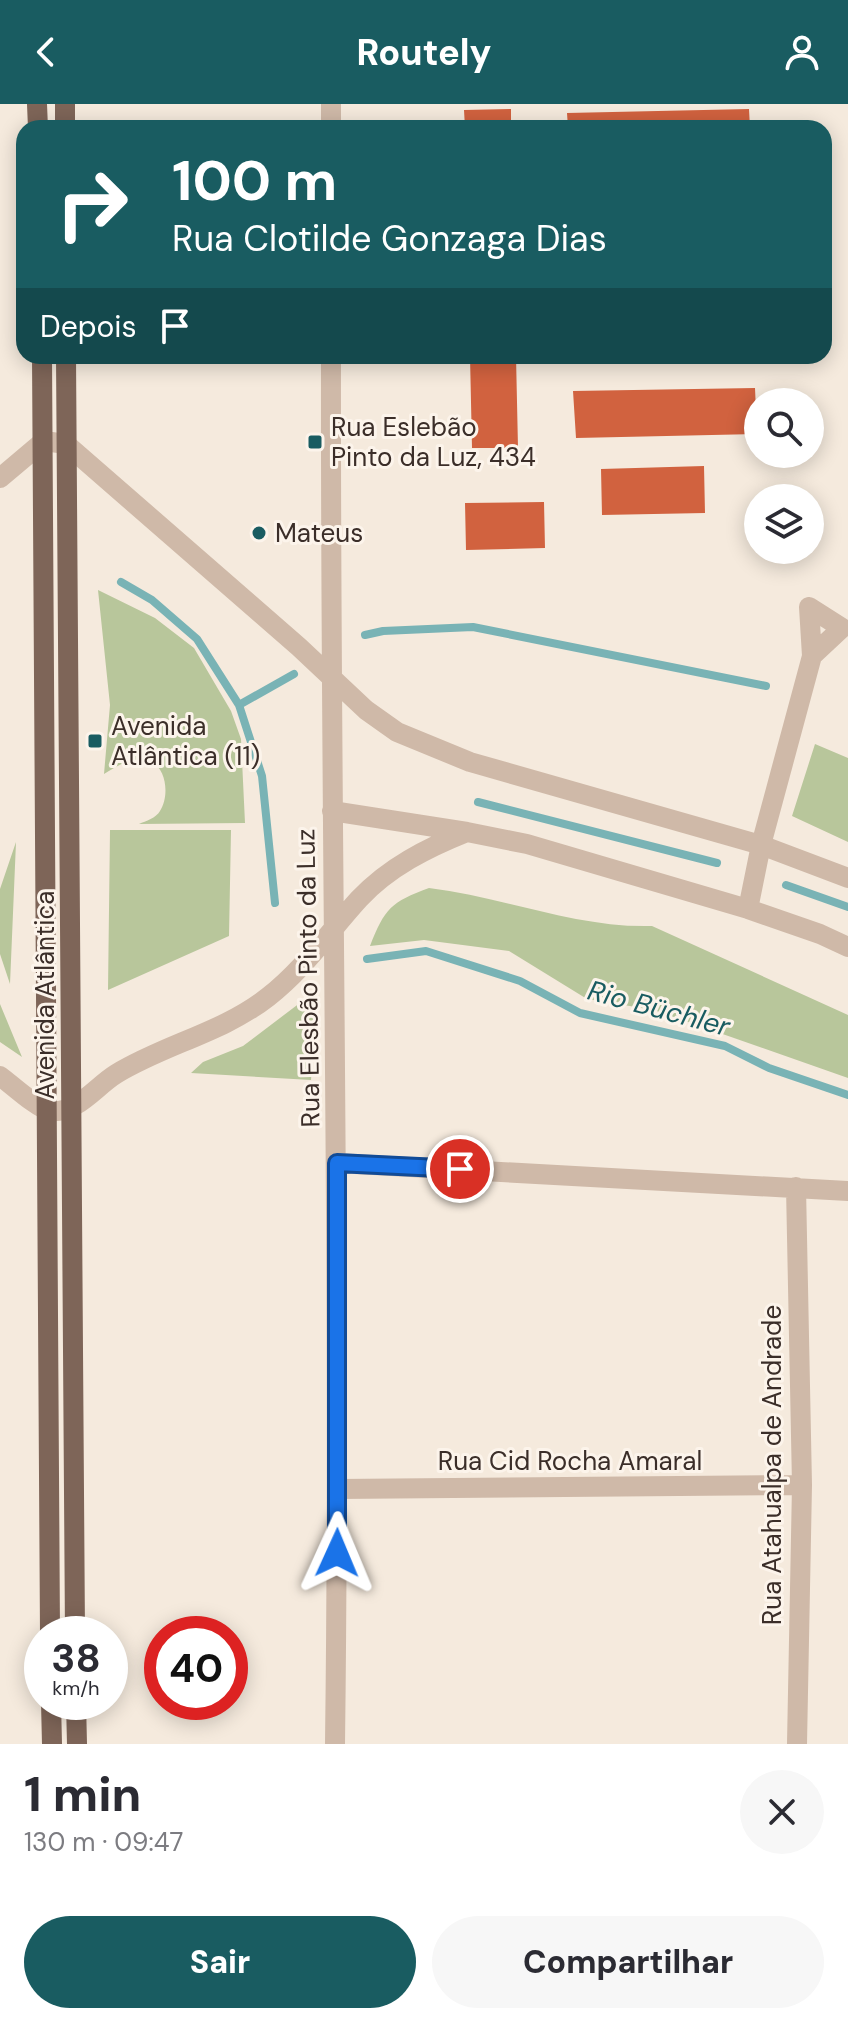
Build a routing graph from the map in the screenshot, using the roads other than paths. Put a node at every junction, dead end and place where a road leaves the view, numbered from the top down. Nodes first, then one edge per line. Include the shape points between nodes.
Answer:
1 (42, 364) edge
2 (66, 364) edge
3 (331, 364) edge
4 (44, 441) junction
5 (66, 444) junction
6 (0, 478) edge
7 (812, 656) junction
8 (332, 677) junction
9 (332, 811) junction
10 (467, 832) junction
11 (761, 845) junction
12 (848, 878) edge
13 (748, 909) junction
14 (334, 931) junction
15 (848, 947) edge
16 (0, 1076) edge
17 (71, 1109) junction
18 (47, 1111) junction
19 (337, 1163) junction
20 (796, 1187) junction
21 (848, 1191) edge
22 (47, 1452) junction
23 (73, 1452) junction
24 (802, 1485) junction
25 (338, 1489) junction
26 (50, 1616) edge
27 (75, 1616) edge
28 (51, 1720) edge
29 (76, 1720) edge
30 (52, 1744) edge
31 (77, 1744) edge
32 (335, 1744) edge
33 (797, 1744) edge

1 - 4 main road, Avenida Atlântica
2 - 5 main road, Avenida Atlântica
3 - 8 street, Rua Elesbão Pinto da Luz
4 - 5 street
4 - 6 street
4 - 18 main road, Avenida Atlântica
5 - 8 street
5 - 17 main road, Avenida Atlântica
7 - 7 street via 842,628 809,607
7 - 11 street
8 - 9 street, Rua Elesbão Pinto da Luz
8 - 11 street via 397,732 470,762
9 - 10 street
9 - 14 street, Rua Elesbão Pinto da Luz
10 - 13 street via 569,855
10 - 14 street via 392,870
11 - 12 street
11 - 13 street
13 - 15 street
14 - 17 street via 299,970 241,1016 116,1074
14 - 19 street, Rua Elesbão Pinto da Luz
16 - 18 street
17 - 18 street
17 - 23 main road, Avenida Atlântica
18 - 22 main road, Avenida Atlântica
19 - 20 street
19 - 25 street, Rua Elesbão Pinto da Luz
20 - 21 street
20 - 24 street, Rua Atahualpa de Andrade
22 - 23 main road
22 - 26 main road, Avenida Atlântica
23 - 27 main road, Avenida Atlântica
24 - 25 street, Rua Cid Rocha Amaral
24 - 33 street, Rua Atahualpa de Andrade
25 - 32 street, Rua Elesbão Pinto da Luz
28 - 30 main road
29 - 31 main road

